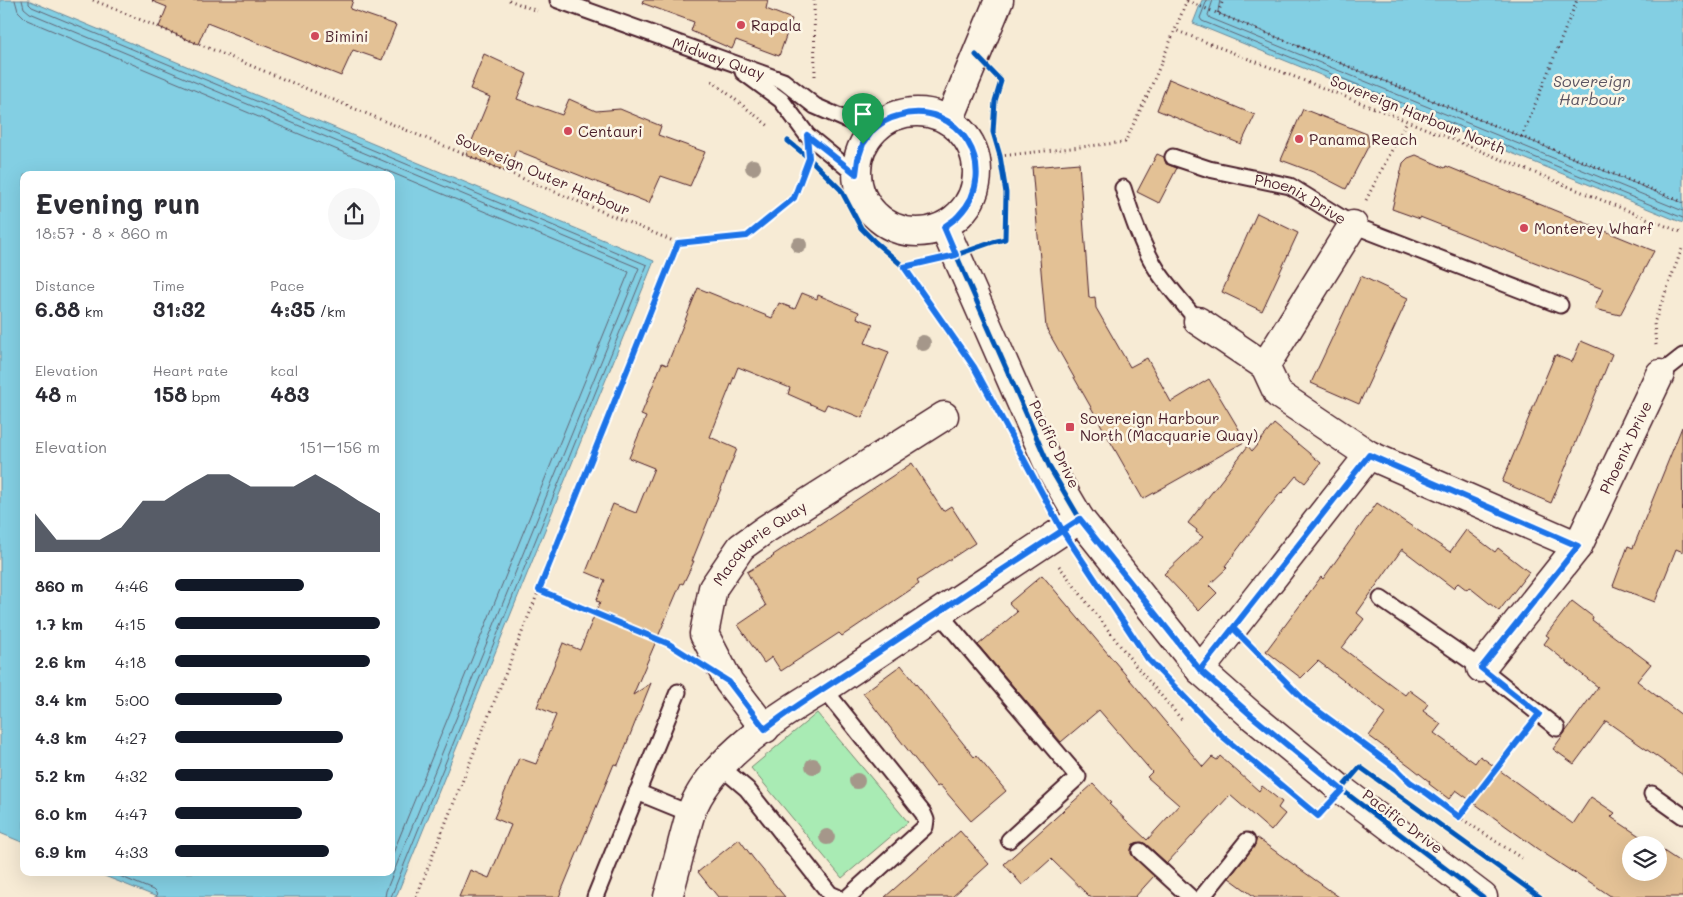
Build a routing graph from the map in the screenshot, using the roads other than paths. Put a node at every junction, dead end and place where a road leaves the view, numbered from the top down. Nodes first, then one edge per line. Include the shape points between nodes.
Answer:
1 (558, 0) edge
2 (999, 0) edge
3 (731, 62) junction
4 (949, 121) junction
5 (872, 131) junction
6 (1172, 156) dead end
7 (856, 174) junction
8 (1123, 188) dead end
9 (1353, 225) junction
10 (944, 227) junction
11 (1560, 305) dead end
12 (1198, 321) joint
13 (1683, 356) edge
14 (1265, 366) junction
15 (1660, 374) joint
16 (944, 416) dead end
17 (1369, 455) junction
18 (1080, 519) junction
19 (1578, 546) junction
20 (1381, 599) dead end
21 (938, 612) junction
22 (1481, 668) junction
23 (1200, 670) junction
24 (824, 689) junction
25 (678, 692) dead end
26 (1557, 728) dead end
27 (765, 729) junction
28 (721, 767) junction
29 (637, 792) junction
30 (1652, 794) dead end
31 (691, 814) junction
32 (1683, 816) edge
33 (1009, 840) dead end
34 (1247, 841) dead end
35 (1140, 851) dead end
36 (594, 897) edge
37 (668, 897) edge
38 (837, 897) edge
39 (848, 897) edge
40 (1190, 897) edge
41 (1202, 897) edge
42 (1483, 897) edge

1 - 3 lane, Midway Quay
2 - 4 street
3 - 5 lane, Midway Quay via 783,81 815,106
3 - 7 lane via 781,100 807,135
4 - 5 street via 930,113 909,112 889,118
4 - 10 street via 963,133 977,166 970,202
5 - 7 street via 860,151
6 - 9 lane, Phoenix Drive via 1209,170 1290,186
7 - 10 street via 860,194 870,212 886,225 904,232 924,233
8 - 12 lane via 1132,218 1159,272
9 - 11 lane
9 - 14 street, Phoenix Drive
10 - 18 street, Pacific Drive via 1050,468
12 - 14 street
13 - 15 lane, Phoenix Drive
14 - 17 street via 1278,394
15 - 19 street, Phoenix Drive
16 - 27 street, Macquarie Quay via 766,529 741,548 713,588 704,634 729,682
17 - 19 street
17 - 23 street
18 - 21 street
18 - 23 street, Pacific Drive
19 - 22 street, Phoenix Drive
20 - 22 lane
21 - 24 street
21 - 33 lane via 1078,777
22 - 26 lane
23 - 42 street, Pacific Drive via 1334,784
24 - 27 street
24 - 39 lane via 924,813 926,820 925,827
25 - 29 lane
27 - 28 street via 733,753
28 - 31 street via 704,786
28 - 38 lane via 747,789 830,894
29 - 31 lane
29 - 36 lane
30 - 32 lane
31 - 37 street
34 - 41 lane
35 - 40 lane

